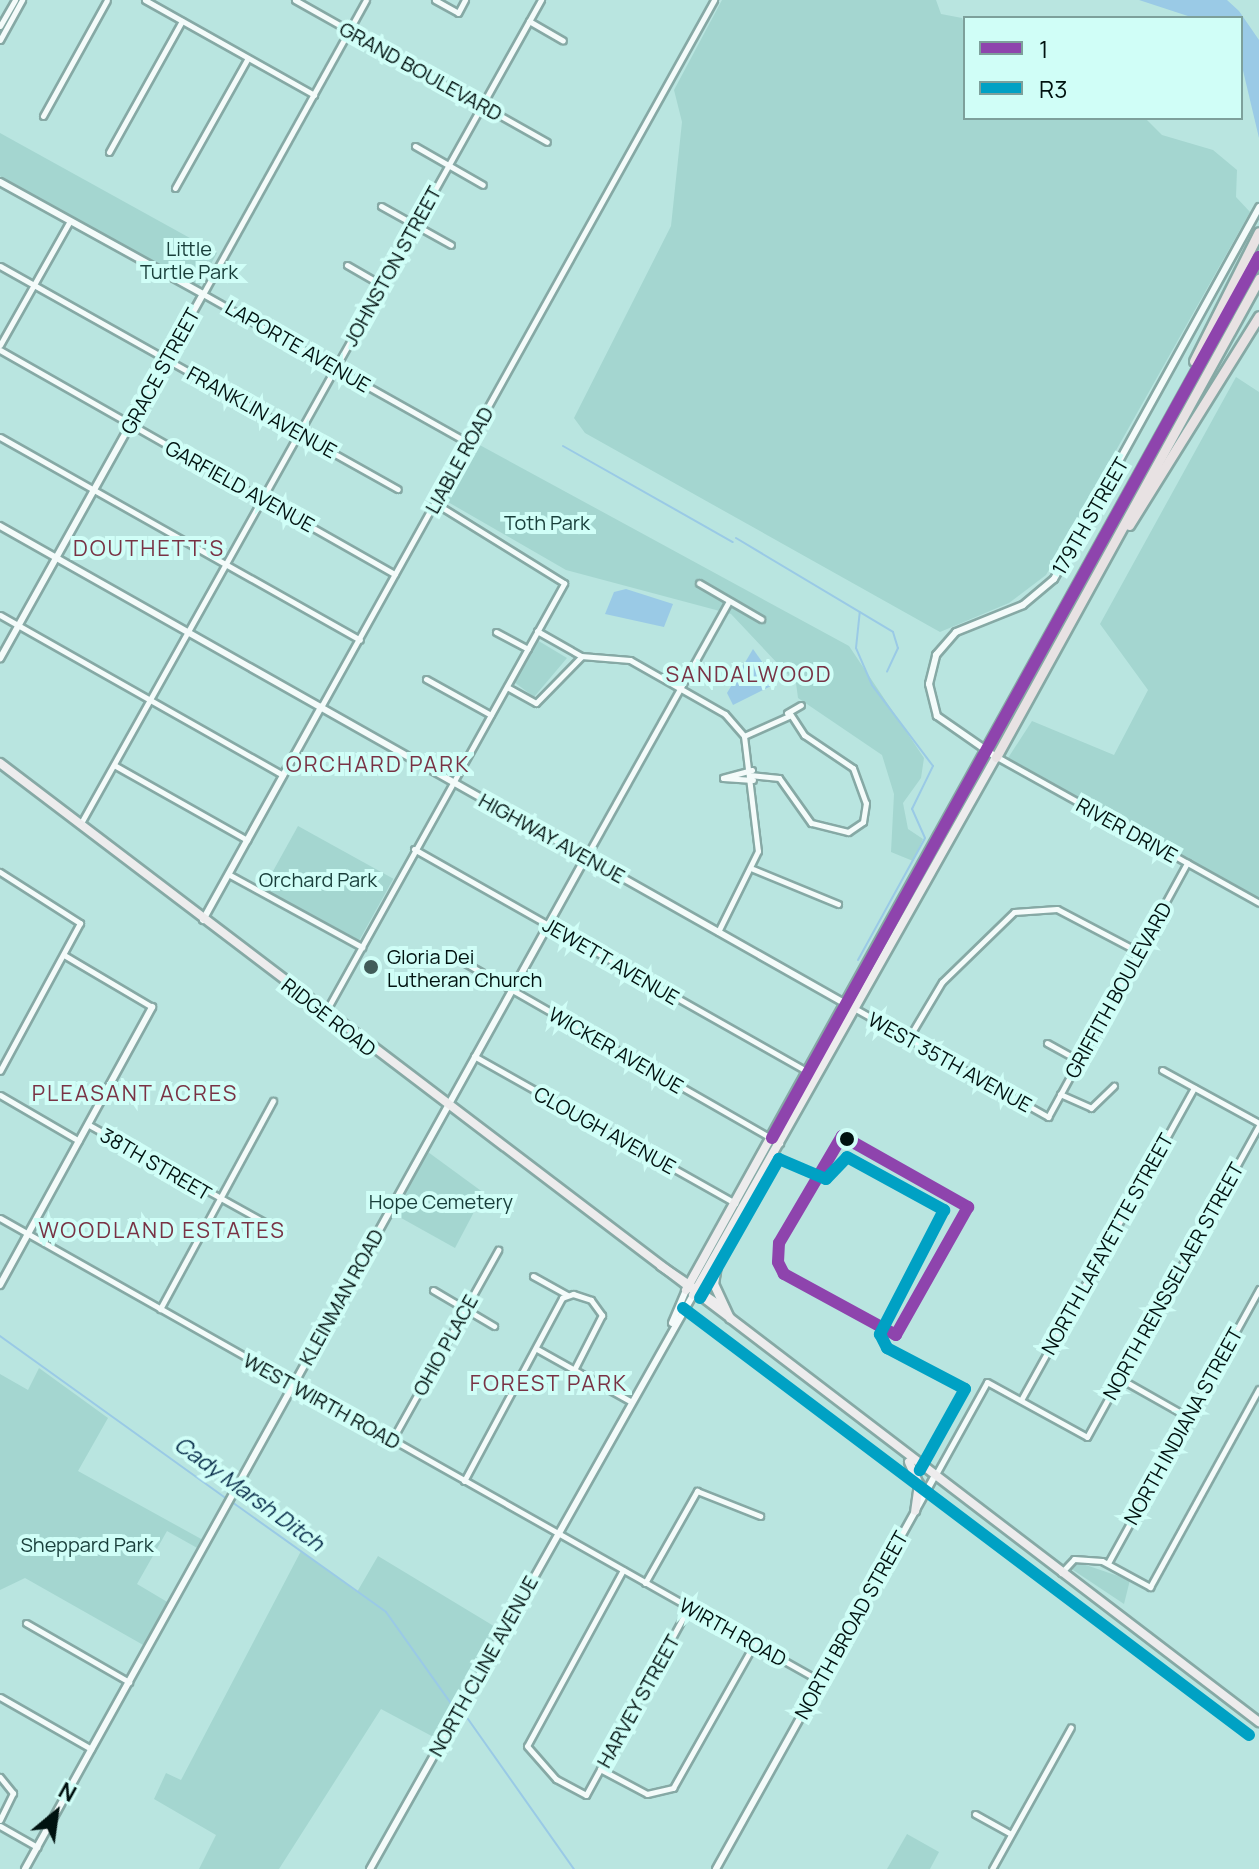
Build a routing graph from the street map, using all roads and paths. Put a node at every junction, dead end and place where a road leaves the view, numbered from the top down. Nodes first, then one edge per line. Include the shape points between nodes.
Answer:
1 (15, 0) edge
2 (22, 0) edge
3 (107, 0) edge
4 (145, 0) edge
5 (295, 0) edge
6 (366, 0) edge
7 (435, 0) edge
8 (465, 0) edge
9 (541, 0) edge
10 (714, 0) edge
11 (182, 21) junction
12 (529, 21) junction
13 (0, 26) edge
14 (349, 30) junction
15 (0, 40) edge
16 (563, 41) dead end
17 (248, 58) junction
18 (314, 95) junction
19 (482, 105) junction
20 (43, 116) dead end
21 (547, 142) dead end
22 (415, 146) dead end
23 (109, 152) dead end
24 (449, 166) junction
25 (0, 182) edge
26 (483, 185) dead end
27 (175, 188) dead end
28 (381, 206) dead end
29 (1259, 207) edge
30 (70, 221) junction
31 (415, 225) junction
32 (1259, 232) edge
33 (451, 245) dead end
34 (1259, 257) edge
35 (347, 265) dead end
36 (0, 266) edge
37 (1259, 279) edge
38 (34, 285) junction
39 (381, 285) junction
40 (203, 294) junction
41 (1259, 316) edge
42 (0, 348) edge
43 (166, 359) junction
44 (336, 367) junction
45 (1171, 414) junction
46 (130, 424) junction
47 (299, 433) junction
48 (0, 437) edge
49 (468, 443) junction
50 (93, 489) junction
51 (398, 489) dead end
52 (263, 499) junction
53 (435, 503) junction
54 (0, 526) edge
55 (1114, 543) junction
56 (56, 557) junction
57 (226, 565) junction
58 (395, 574) junction
59 (699, 583) dead end
60 (729, 601) junction
61 (0, 615) edge
62 (761, 619) dead end
63 (18, 625) junction
64 (537, 631) junction
65 (496, 632) dead end
66 (189, 633) junction
67 (360, 640) junction
68 (528, 649) junction
69 (581, 656) junction
70 (0, 658) edge
71 (426, 679) dead end
72 (507, 687) junction
73 (679, 688) junction
74 (151, 700) junction
75 (801, 705) dead end
76 (321, 707) junction
77 (786, 713) junction
78 (491, 715) junction
79 (744, 736) junction
80 (985, 751) junction
81 (996, 757) junction
82 (0, 763) edge
83 (114, 765) junction
84 (283, 775) junction
85 (752, 775) junction
86 (451, 781) junction
87 (80, 825) junction
88 (247, 840) junction
89 (414, 849) junction
90 (586, 857) junction
91 (1187, 863) junction
92 (753, 869) junction
93 (0, 872) edge
94 (228, 874) junction
95 (1259, 903) edge
96 (838, 904) dead end
97 (203, 920) junction
98 (548, 924) junction
99 (718, 932) junction
100 (362, 947) junction
101 (1139, 952) junction
102 (64, 955) junction
103 (453, 956) dead end
104 (511, 990) junction
105 (849, 1006) junction
106 (152, 1007) joint
107 (325, 1014) junction
108 (908, 1039) junction
109 (1047, 1043) dead end
110 (474, 1056) junction
111 (1079, 1061) junction
112 (1162, 1070) dead end
113 (0, 1071) edge
114 (808, 1072) junction
115 (1114, 1086) dead end
116 (1194, 1088) junction
117 (1060, 1094) junction
118 (0, 1095) edge
119 (273, 1101) dead end
120 (447, 1108) junction
121 (1048, 1117) joint
122 (1259, 1124) edge
123 (89, 1125) junction
124 (776, 1140) junction
125 (80, 1141) junction
126 (220, 1202) junction
127 (735, 1204) junction
128 (0, 1218) edge
129 (266, 1223) dead end
130 (28, 1234) junction
131 (498, 1250) dead end
132 (719, 1253) junction
133 (533, 1276) dead end
134 (0, 1285) edge
135 (692, 1289) junction
136 (1259, 1289) edge
137 (433, 1290) dead end
138 (567, 1295) junction
139 (160, 1309) junction
140 (465, 1309) junction
141 (728, 1314) junction
142 (494, 1326) dead end
143 (537, 1349) junction
144 (574, 1370) junction
145 (1119, 1378) junction
146 (293, 1384) junction
147 (1259, 1389) edge
148 (1021, 1400) junction
149 (630, 1401) junction
150 (1188, 1417) junction
151 (392, 1440) junction
152 (905, 1455) junction
153 (934, 1478) junction
154 (464, 1481) junction
155 (915, 1511) junction
156 (760, 1516) dead end
157 (557, 1533) junction
158 (1108, 1563) junction
159 (623, 1570) junction
160 (1060, 1575) junction
161 (645, 1583) junction
162 (689, 1607) junction
163 (26, 1623) dead end
164 (754, 1644) junction
165 (820, 1681) junction
166 (129, 1682) junction
167 (0, 1697) edge
168 (1259, 1722) edge
169 (1071, 1727) dead end
170 (91, 1749) junction
171 (600, 1769) junction
172 (0, 1777) edge
173 (975, 1814) dead end
174 (0, 1823) edge
175 (1011, 1834) junction
176 (37, 1847) junction
177 (25, 1869) edge
178 (370, 1869) edge
179 (716, 1869) edge
180 (992, 1869) edge

1 - 13 street
2 - 15 street
3 - 20 street
4 - 11 street
5 - 14 street, GRAND BOULEVARD
6 - 14 street, GRACE STREET
7 - 8 street via 458,13
9 - 12 street, JOHNSTON STREET
10 - 49 street, LIABLE ROAD
11 - 17 street
11 - 23 street
12 - 16 street
12 - 19 street, JOHNSTON STREET
14 - 18 street, GRACE STREET
14 - 19 street, GRAND BOULEVARD
17 - 18 street
17 - 27 street
18 - 40 street, GRACE STREET
19 - 21 street, GRAND BOULEVARD
19 - 24 street, JOHNSTON STREET
22 - 24 street
24 - 26 street
24 - 31 street, JOHNSTON STREET
25 - 30 street, LAPORTE AVENUE
28 - 31 street
29 - 80 street, 179TH STREET via 1057,574 1030,601 956,632 936,655 929,684 934,711 952,732
30 - 38 street
30 - 40 street, LAPORTE AVENUE
31 - 33 street
31 - 39 street, JOHNSTON STREET
32 - 45 highway
34 - 45 highway
35 - 39 street
36 - 38 street, FRANKLIN AVENUE
37 - 55 highway
38 - 42 street
38 - 43 street, FRANKLIN AVENUE
39 - 44 street, JOHNSTON STREET
40 - 43 street, GRACE STREET
40 - 44 street, LAPORTE AVENUE
41 - 55 highway
42 - 46 street, GARFIELD AVENUE
43 - 46 street, GRACE STREET
43 - 47 street, FRANKLIN AVENUE
44 - 47 street, JOHNSTON STREET
44 - 49 street, LAPORTE AVENUE
45 - 80 highway
46 - 50 street, GRACE STREET
46 - 52 street, GARFIELD AVENUE
47 - 51 street, FRANKLIN AVENUE
47 - 52 street, JOHNSTON STREET
48 - 50 street
49 - 53 street, LIABLE ROAD
50 - 56 street, GRACE STREET
50 - 57 street
52 - 57 street, JOHNSTON STREET
52 - 58 street, GARFIELD AVENUE
53 - 58 street, LIABLE ROAD
53 - 64 street via 564,579
54 - 56 street, HIGHWAY AVENUE
55 - 81 highway
56 - 63 street, GRACE STREET
56 - 66 street, HIGHWAY AVENUE
57 - 66 street, JOHNSTON STREET
57 - 67 street
58 - 67 street, LIABLE ROAD
59 - 60 street
60 - 62 street
60 - 73 street, KLEINMAN ROAD
61 - 63 street
63 - 70 street, GRACE STREET
63 - 74 street
64 - 68 street
64 - 69 street
65 - 68 street
66 - 74 street, JOHNSTON STREET
66 - 76 street, HIGHWAY AVENUE
67 - 76 street, LIABLE ROAD
68 - 72 street
69 - 72 street via 536,703
69 - 73 street via 614,654
71 - 78 street
72 - 78 street
73 - 79 street via 725,714
73 - 90 street, KLEINMAN ROAD
74 - 83 street, JOHNSTON STREET
74 - 84 street
75 - 77 street
76 - 84 street, LIABLE ROAD
76 - 86 street, HIGHWAY AVENUE
77 - 79 street
77 - 85 street via 853,768 866,803 863,822 848,832 811,823 779,778
78 - 86 street
79 - 85 street
80 - 81 street, 179TH STREET
80 - 105 main road
81 - 91 street, RIVER DRIVE
81 - 105 main road
82 - 87 main road, RIDGE ROAD
83 - 87 street, JOHNSTON STREET
83 - 88 street
84 - 88 street, LIABLE ROAD
85 - 85 street via 723,778
85 - 92 street via 759,844
86 - 89 street
86 - 90 street, HIGHWAY AVENUE
87 - 97 main road, RIDGE ROAD
88 - 94 street, LIABLE ROAD
89 - 98 street, JEWETT AVENUE
89 - 100 street
90 - 98 street, KLEINMAN ROAD
90 - 99 street, HIGHWAY AVENUE
91 - 95 street, RIVER DRIVE
91 - 101 street, GRIFFITH BOULEVARD
92 - 96 street
92 - 99 street
93 - 102 street via 80,920
94 - 97 street, LIABLE ROAD
94 - 100 street
97 - 107 main road, RIDGE ROAD
98 - 104 street, KLEINMAN ROAD
98 - 114 street, JEWETT AVENUE
99 - 105 street, HIGHWAY AVENUE
100 - 107 street
101 - 108 street via 1057,909 1014,912 938,986
101 - 111 street, GRIFFITH BOULEVARD
102 - 106 street
102 - 113 street
103 - 104 street, WICKER AVENUE
104 - 110 street, KLEINMAN ROAD
104 - 124 street, WICKER AVENUE
105 - 108 street, WEST 35TH AVENUE
105 - 114 main road
105 - 124 main road
106 - 123 street
107 - 120 main road, RIDGE ROAD
108 - 121 street, WEST 35TH AVENUE
109 - 111 street
110 - 120 street, KLEINMAN ROAD
110 - 127 street, CLOUGH AVENUE
111 - 117 street, GRIFFITH BOULEVARD
112 - 116 street
114 - 124 main road
115 - 117 street via 1091,1108
116 - 122 street
116 - 148 street, NORTH LAFAYETTE STREET
117 - 121 street, GRIFFITH BOULEVARD
118 - 125 street
119 - 126 street
120 - 135 main road, RIDGE ROAD
120 - 146 street, KLEINMAN ROAD
122 - 145 street, NORTH RENSSELAER STREET
123 - 125 street
123 - 126 street, 38TH STREET
124 - 127 main road
124 - 132 main road
125 - 130 street
126 - 129 street, 38TH STREET
126 - 139 street
127 - 135 main road
128 - 130 street, WEST WIRTH ROAD
130 - 134 street
130 - 139 street, WEST WIRTH ROAD
131 - 140 street, OHIO PLACE
132 - 135 main road
132 - 141 main road via 714,1284
133 - 138 street
135 - 141 main road, RIDGE ROAD
135 - 149 street, NORTH CLINE AVENUE
136 - 150 street, NORTH INDIANA STREET
137 - 140 street
138 - 143 street
138 - 144 street via 587,1297 602,1315
139 - 146 street, WEST WIRTH ROAD
140 - 142 street
140 - 151 street, OHIO PLACE
141 - 152 main road, RIDGE ROAD
143 - 144 street
143 - 154 street
144 - 149 street
145 - 148 street, NORTH RENSSELAER STREET via 1087,1437
145 - 150 street
146 - 151 street, WEST WIRTH ROAD
146 - 166 street, KLEINMAN ROAD
147 - 158 street via 1150,1587
148 - 153 street, NORTH BROAD STREET via 987,1382
149 - 157 street, NORTH CLINE AVENUE
150 - 158 street, NORTH INDIANA STREET
151 - 154 street, WEST WIRTH ROAD
152 - 153 main road, RIDGE ROAD
152 - 155 main road via 919,1484
153 - 155 street, NORTH BROAD STREET
153 - 160 main road, RIDGE ROAD
154 - 157 street, WEST WIRTH ROAD
155 - 165 street, NORTH BROAD STREET
156 - 161 street via 698,1490
157 - 159 street, WEST WIRTH ROAD
157 - 178 street, NORTH CLINE AVENUE
158 - 160 street via 1078,1558
159 - 161 street, WEST WIRTH ROAD
159 - 171 street, HARVEY STREET via 526,1749 586,1795
160 - 168 main road, RIDGE ROAD
161 - 162 street, WIRTH ROAD
162 - 164 street, WIRTH ROAD
162 - 171 street, HARVEY STREET
163 - 166 street
164 - 165 street, WIRTH ROAD
164 - 171 street via 679,1780 665,1793 641,1792
165 - 179 street, NORTH BROAD STREET
166 - 170 street, KLEINMAN ROAD
167 - 170 street
169 - 175 street
170 - 176 street, KLEINMAN ROAD
172 - 174 street via 13,1793
173 - 175 street
174 - 176 street
175 - 180 street
176 - 177 street, KLEINMAN ROAD

